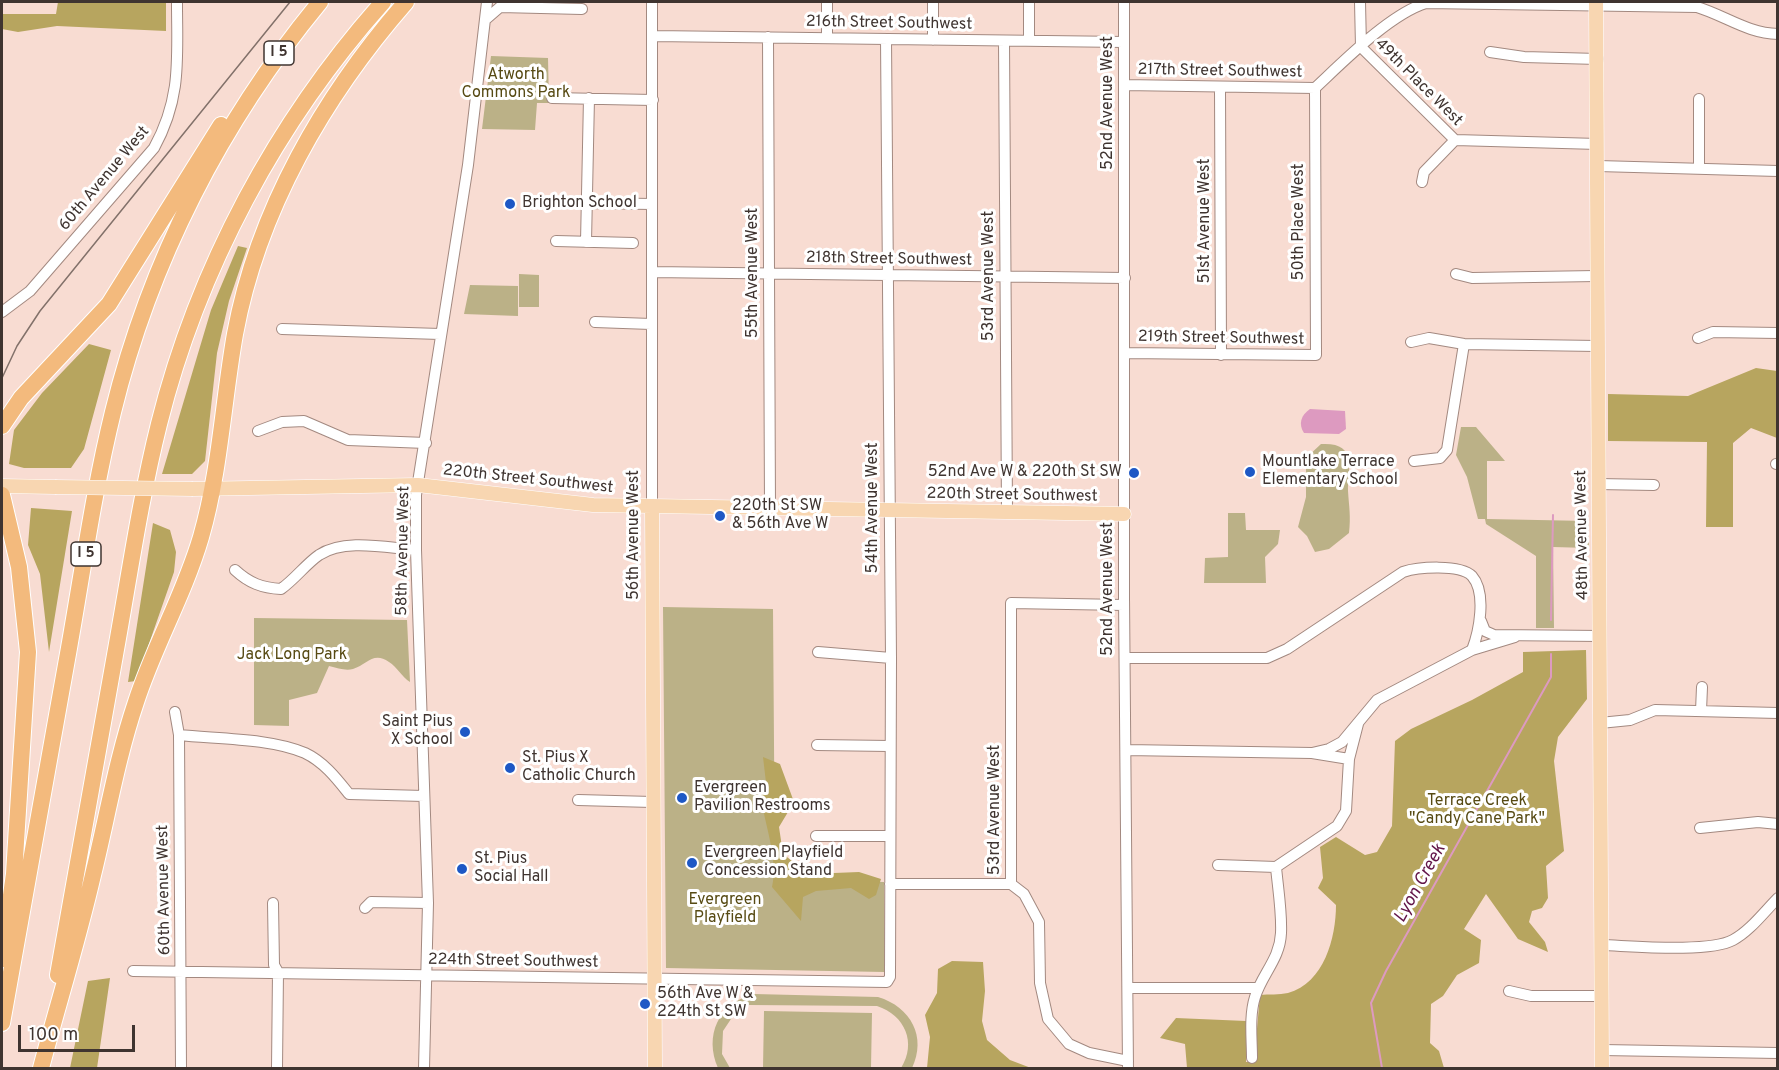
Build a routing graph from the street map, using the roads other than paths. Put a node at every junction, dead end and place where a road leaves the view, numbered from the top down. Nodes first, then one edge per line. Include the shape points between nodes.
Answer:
1 (177, 2) edge
2 (320, 2) edge
3 (383, 2) edge
4 (406, 2) edge
5 (487, 2) edge
6 (652, 2) edge
7 (827, 2) edge
8 (933, 2) edge
9 (1029, 2) edge
10 (1124, 2) edge
11 (1360, 2) edge
12 (1596, 4) edge
13 (582, 9) dead end
14 (485, 20) junction
15 (1778, 34) edge
16 (653, 36) junction
17 (768, 37) junction
18 (827, 38) junction
19 (886, 39) junction
20 (933, 40) junction
21 (1004, 41) junction
22 (1029, 41) junction
23 (1124, 42) junction
24 (1361, 47) junction
25 (1490, 52) dead end
26 (1598, 59) junction
27 (1124, 86) junction
28 (1220, 87) junction
29 (1315, 88) junction
30 (552, 98) dead end
31 (589, 98) junction
32 (1699, 99) dead end
33 (653, 100) junction
34 (242, 108) junction
35 (1455, 140) junction
36 (1598, 144) junction
37 (1598, 166) junction
38 (1699, 168) junction
39 (1778, 171) edge
40 (1422, 182) dead end
41 (587, 203) junction
42 (652, 204) junction
43 (556, 241) dead end
44 (586, 242) junction
45 (633, 243) dead end
46 (652, 272) junction
47 (768, 273) junction
48 (1456, 274) dead end
49 (887, 275) junction
50 (1596, 276) junction
51 (1005, 277) junction
52 (1125, 278) junction
53 (2, 312) edge
54 (595, 322) dead end
55 (651, 324) junction
56 (282, 329) dead end
57 (1778, 333) edge
58 (440, 334) junction
59 (1698, 338) dead end
60 (1411, 342) dead end
61 (1464, 344) junction
62 (1597, 346) junction
63 (1125, 353) junction
64 (1221, 355) junction
65 (1316, 355) joint
66 (2, 426) edge
67 (258, 431) dead end
68 (426, 443) junction
69 (1414, 461) dead end
70 (418, 484) junction
71 (1598, 484) junction
72 (1654, 484) dead end
73 (2, 486) edge
74 (213, 488) junction
75 (2, 495) edge
76 (652, 507) junction
77 (770, 508) junction
78 (889, 511) junction
79 (1007, 511) junction
80 (1124, 514) junction
81 (416, 550) junction
82 (235, 570) dead end
83 (1124, 605) junction
84 (1480, 621) junction
85 (1601, 636) junction
86 (1515, 637) junction
87 (1472, 650) junction
88 (818, 652) dead end
89 (891, 658) junction
90 (1125, 658) junction
91 (1702, 687) dead end
92 (1701, 711) junction
93 (175, 712) dead end
94 (1778, 713) edge
95 (1600, 723) junction
96 (1358, 724) junction
97 (180, 735) junction
98 (817, 745) dead end
99 (889, 746) junction
100 (1126, 750) junction
101 (1312, 753) junction
102 (1349, 759) junction
103 (424, 796) junction
104 (578, 800) dead end
105 (652, 802) junction
106 (1778, 824) edge
107 (1700, 828) dead end
108 (816, 836) dead end
109 (889, 836) junction
110 (1218, 865) dead end
111 (1276, 867) junction
112 (890, 884) junction
113 (1011, 884) junction
114 (1778, 898) edge
115 (273, 903) dead end
116 (428, 903) junction
117 (365, 908) dead end
118 (1602, 945) junction
119 (2, 959) edge
120 (133, 971) dead end
121 (181, 971) junction
122 (278, 972) junction
123 (427, 975) junction
124 (890, 977) joint
125 (654, 979) junction
126 (1128, 988) junction
127 (1258, 988) junction
128 (1509, 991) dead end
129 (1601, 996) junction
130 (2, 1023) edge
131 (1602, 1050) junction
132 (1778, 1053) edge
133 (1252, 1058) dead end
134 (1128, 1065) edge
135 (42, 1066) edge
136 (181, 1068) edge
137 (277, 1068) edge
138 (424, 1068) edge
139 (654, 1068) edge
140 (1602, 1068) edge

1 - 53 street, 60th Avenue West via 175,93 165,128 154,148 30,291
2 - 34 highway, I 5
3 - 135 highway via 311,92 272,153 224,243 176,366 141,508
4 - 74 highway via 315,126 267,225 236,332
5 - 14 street, 58th Avenue West
6 - 16 street, 56th Avenue West
7 - 18 street
8 - 20 street
9 - 22 street
10 - 23 street, 52nd Avenue West
11 - 24 street
12 - 15 street via 1698,7 1739,27
12 - 24 street via 1426,3 1413,7
12 - 26 main road, 48th Avenue West
13 - 14 street via 500,7
14 - 58 street, 58th Avenue West via 468,165
16 - 17 street, 216th Street Southwest
16 - 33 street, 56th Avenue West
17 - 18 street, 216th Street Southwest
17 - 47 street, 55th Avenue West
18 - 19 street, 216th Street Southwest
19 - 20 street, 216th Street Southwest
19 - 49 street, 54th Avenue West
20 - 21 street, 216th Street Southwest
21 - 22 street, 216th Street Southwest
21 - 51 street, 53rd Avenue West
22 - 23 street, 216th Street Southwest
23 - 27 street, 52nd Avenue West
24 - 29 street
24 - 35 street, 49th Place West
25 - 26 street
26 - 36 main road, 48th Avenue West
27 - 28 street, 217th Street Southwest
27 - 52 street, 52nd Avenue West
28 - 29 street, 217th Street Southwest
28 - 64 street, 51st Avenue West
29 - 65 street, 50th Place West
30 - 31 street
31 - 33 street
31 - 41 street
32 - 38 street
33 - 42 street, 56th Avenue West
34 - 66 highway via 217,128 109,304 21,398
34 - 130 highway, I 5 via 200,179 162,261 113,412
35 - 36 street
35 - 40 street via 1424,172
36 - 37 main road, 48th Avenue West
37 - 38 street
37 - 50 main road, 48th Avenue West
38 - 39 street
41 - 42 street
41 - 44 street
42 - 46 street, 56th Avenue West
43 - 44 street
44 - 45 street
46 - 47 street, 218th Street Southwest
46 - 55 street, 56th Avenue West
47 - 49 street, 218th Street Southwest
47 - 77 street, 55th Avenue West
48 - 50 street via 1472,278
49 - 51 street, 218th Street Southwest
49 - 78 street, 54th Avenue West
50 - 62 main road, 48th Avenue West
51 - 52 street, 218th Street Southwest
51 - 79 street, 53rd Avenue West
52 - 63 street, 52nd Avenue West
54 - 55 street
55 - 76 street, 56th Avenue West
56 - 58 street
57 - 59 street via 1713,332
58 - 68 street, 58th Avenue West
60 - 61 street via 1429,338
61 - 62 street
61 - 69 street via 1447,450 1440,458
62 - 71 main road, 48th Avenue West
63 - 64 street, 219th Street Southwest
63 - 80 street, 52nd Avenue West
64 - 65 street, 219th Street Southwest
67 - 68 street via 282,422 304,421 348,440
68 - 70 street, 58th Avenue West
70 - 74 main road, 220th Street Southwest
70 - 76 main road, 220th Street Southwest via 560,502
70 - 81 street, 58th Avenue West
71 - 72 street
71 - 85 main road, 48th Avenue West
73 - 74 main road, 220th Street Southwest, bridge
74 - 135 highway via 193,565 135,704 69,976
75 - 119 highway via 19,567 28,652 14,873
76 - 77 main road, 220th Street Southwest
76 - 105 main road, 56th Avenue West
77 - 78 main road, 220th Street Southwest
78 - 79 main road, 220th Street Southwest
78 - 89 street, 54th Avenue West
79 - 80 main road, 220th Street Southwest
80 - 83 street, 52nd Avenue West
81 - 82 street via 337,548 319,555 281,589 245,580
81 - 103 street, 58th Avenue West
83 - 90 street, 52nd Avenue West
83 - 113 street, 53rd Avenue West via 1011,603
84 - 86 street via 1489,634
84 - 87 street
84 - 90 street via 1478,588 1472,576 1460,570 1416,568 1403,572 1287,649 1267,658
85 - 86 street
85 - 95 main road, 48th Avenue West
86 - 87 street
87 - 96 street via 1377,700
88 - 89 street
89 - 99 street, 54th Avenue West
90 - 100 street, 52nd Avenue West
91 - 92 street
92 - 94 street
92 - 95 street via 1655,710 1630,720
93 - 97 street, 60th Avenue West
95 - 118 main road, 48th Avenue West
96 - 101 street via 1342,742
96 - 102 street
97 - 103 street via 278,746 305,754 330,771 350,794
97 - 121 street, 60th Avenue West
98 - 99 street
99 - 109 street, 54th Avenue West
100 - 101 street
100 - 126 street, 52nd Avenue West
101 - 102 street
102 - 111 street via 1346,812 1336,825
103 - 116 street, 58th Avenue West
104 - 105 street
105 - 125 main road, 56th Avenue West
106 - 107 street via 1758,822
108 - 109 street
109 - 112 street, 54th Avenue West
110 - 111 street
111 - 127 street via 1281,933 1270,970
112 - 113 street
112 - 124 street, 54th Avenue West
113 - 134 street, 53rd Avenue West via 1024,894 1039,922 1040,982 1048,1019 1069,1044
114 - 118 street via 1732,941 1680,947
115 - 122 street via 274,965
116 - 117 street via 371,902
116 - 123 street, 58th Avenue West
118 - 129 main road, 48th Avenue West
120 - 121 street, 224th Street Southwest
121 - 122 street, 224th Street Southwest
121 - 136 street, 60th Avenue West
122 - 123 street, 224th Street Southwest
122 - 137 street
123 - 125 street, 224th Street Southwest
123 - 138 street, 58th Avenue West
124 - 125 street, 224th Street Southwest via 880,983
125 - 139 main road, 56th Avenue West
126 - 127 street
126 - 134 street, 52nd Avenue West
127 - 133 street via 1253,1004
128 - 129 street via 1532,996
129 - 131 main road, 48th Avenue West
131 - 132 street
131 - 140 main road, 48th Avenue West

